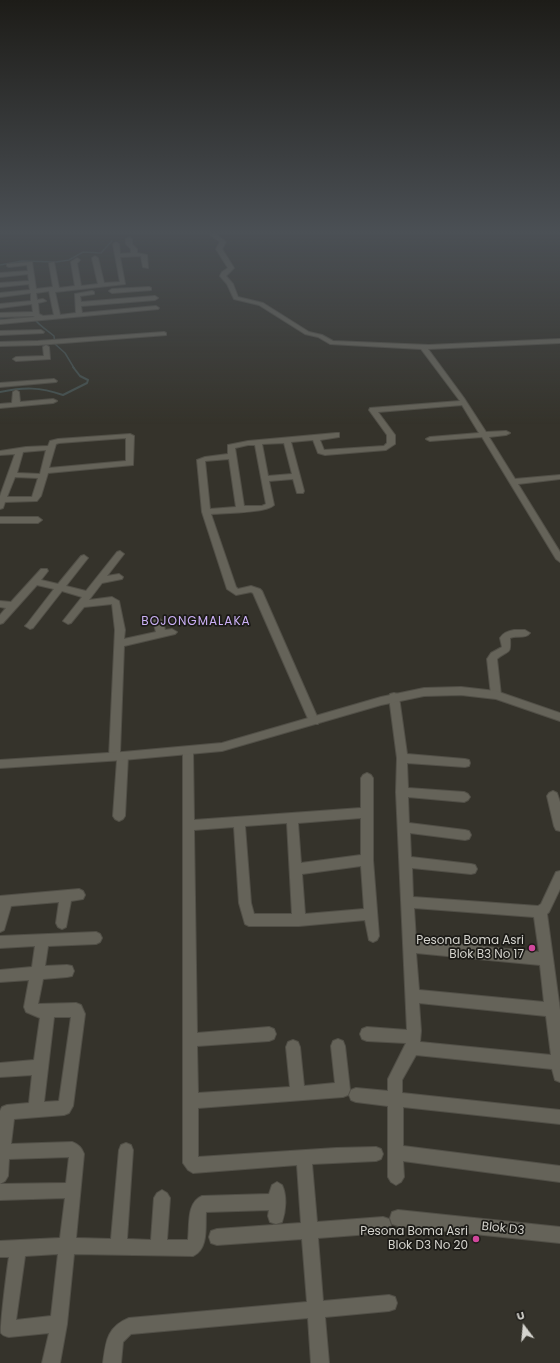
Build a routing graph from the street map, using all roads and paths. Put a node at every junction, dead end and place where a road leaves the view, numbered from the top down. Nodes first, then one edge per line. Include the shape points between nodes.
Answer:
1 (34, 297) edge
2 (55, 297) edge
3 (78, 297) edge
4 (235, 297) edge
5 (155, 298) dead end
6 (43, 301) dead end
7 (34, 302) junction
8 (78, 304) junction
9 (0, 306) edge
10 (156, 308) dead end
11 (79, 314) junction
12 (0, 315) edge
13 (57, 316) junction
14 (37, 318) junction
15 (0, 322) edge
16 (42, 332) dead end
17 (0, 333) edge
18 (164, 334) dead end
19 (560, 341) edge
20 (0, 344) edge
21 (19, 344) junction
22 (46, 347) dead end
23 (423, 347) junction
24 (54, 381) dead end
25 (0, 385) edge
26 (16, 392) dead end
27 (436, 395) dead end
28 (416, 397) dead end
29 (394, 398) dead end
30 (53, 401) dead end
31 (464, 403) junction
32 (16, 404) junction
33 (442, 405) junction
34 (0, 406) edge
35 (420, 406) junction
36 (398, 408) junction
37 (506, 433) dead end
38 (484, 434) junction
39 (336, 435) dead end
40 (316, 438) junction
41 (430, 439) dead end
42 (286, 441) junction
43 (258, 442) junction
44 (51, 448) junction
45 (20, 451) junction
46 (0, 452) edge
47 (232, 456) junction
48 (43, 474) junction
49 (12, 475) junction
50 (296, 476) junction
51 (560, 478) edge
52 (265, 479) junction
53 (514, 482) junction
54 (300, 491) dead end
55 (1, 503) edge
56 (240, 509) junction
57 (206, 512) junction
58 (0, 520) edge
59 (38, 520) dead end
60 (560, 542) edge
61 (551, 544) junction
62 (120, 554) dead end
63 (84, 558) dead end
64 (560, 559) edge
65 (44, 571) dead end
66 (118, 576) dead end
67 (35, 581) junction
68 (99, 581) junction
69 (60, 588) junction
70 (88, 595) junction
71 (0, 604) edge
72 (82, 604) junction
73 (14, 606) junction
74 (0, 621) edge
75 (68, 621) dead end
76 (158, 621) dead end
77 (30, 626) dead end
78 (172, 632) dead end
79 (525, 633) dead end
80 (161, 635) junction
81 (120, 644) junction
82 (496, 694) junction
83 (394, 697) junction
84 (560, 717) edge
85 (310, 723) junction
86 (188, 751) junction
87 (119, 756) junction
88 (402, 758) junction
89 (465, 763) dead end
90 (0, 764) edge
91 (367, 778) dead end
92 (402, 792) junction
93 (554, 796) dead end
94 (464, 798) dead end
95 (367, 813) junction
96 (119, 816) dead end
97 (292, 817) junction
98 (239, 821) junction
99 (188, 825) junction
100 (560, 826) edge
101 (404, 827) junction
102 (465, 835) dead end
103 (368, 860) junction
104 (406, 862) junction
105 (296, 869) junction
106 (471, 869) dead end
107 (560, 876) edge
108 (79, 895) dead end
109 (66, 896) junction
110 (3, 902) edge
111 (407, 902) junction
112 (540, 912) junction
113 (371, 914) junction
114 (299, 920) junction
115 (62, 923) dead end
116 (0, 926) edge
117 (373, 936) dead end
118 (96, 938) dead end
119 (42, 940) junction
120 (0, 942) edge
121 (410, 946) junction
122 (546, 958) junction
123 (67, 971) dead end
124 (36, 974) junction
125 (0, 976) edge
126 (413, 996) junction
127 (553, 1010) junction
128 (48, 1011) junction
129 (269, 1034) dead end
130 (367, 1034) dead end
131 (190, 1040) junction
132 (413, 1042) junction
133 (338, 1046) dead end
134 (293, 1047) dead end
135 (40, 1067) junction
136 (559, 1069) edge
137 (0, 1070) edge
138 (298, 1093) junction
139 (356, 1095) dead end
140 (394, 1098) junction
141 (190, 1101) junction
142 (36, 1109) junction
143 (4, 1112) edge
144 (560, 1116) edge
145 (126, 1150) dead end
146 (1, 1152) edge
147 (396, 1153) junction
148 (376, 1154) dead end
149 (304, 1158) junction
150 (560, 1174) edge
151 (0, 1176) edge
152 (396, 1177) dead end
153 (74, 1190) junction
154 (0, 1192) edge
155 (162, 1198) dead end
156 (277, 1202) dead end
157 (398, 1218) dead end
158 (383, 1225) dead end
159 (309, 1232) junction
160 (560, 1235) edge
161 (217, 1237) dead end
162 (67, 1246) junction
163 (118, 1247) junction
164 (18, 1248) junction
165 (158, 1248) junction
166 (0, 1249) edge
167 (389, 1303) dead end
168 (315, 1310) junction
169 (59, 1324) junction
170 (51, 1363) edge
171 (112, 1363) edge
172 (320, 1363) edge

1 - 7 street
2 - 13 street
3 - 8 street
4 - 23 street via 262,304 307,333 320,336 332,343
5 - 8 street
6 - 7 street
7 - 9 street
7 - 14 street
8 - 11 street
10 - 11 street
11 - 13 street
12 - 14 street via 18,313
13 - 14 street
14 - 15 street
16 - 17 street via 22,330
18 - 21 street via 151,332
19 - 23 street
20 - 21 street
21 - 22 street via 16,360 48,358
23 - 31 street
24 - 25 street via 18,380
26 - 32 street
27 - 33 street
28 - 35 street
29 - 36 street
30 - 32 street via 41,399
31 - 33 street
31 - 38 street
32 - 34 street
33 - 35 street
35 - 36 street
36 - 40 street via 372,407 391,435 389,447 325,453 321,451
37 - 38 street
38 - 41 street
38 - 53 street
39 - 40 street
40 - 42 street
42 - 43 street
42 - 50 street
43 - 47 street via 231,446
43 - 52 street
44 - 45 street
44 - 48 street
44 - 48 street via 58,441 130,436 130,463
45 - 46 street
45 - 49 street
47 - 56 street
47 - 57 street via 202,460
48 - 49 street
48 - 55 street via 34,499
49 - 55 street
50 - 52 street
50 - 54 street
51 - 53 street
52 - 56 street via 270,506
53 - 61 street
56 - 57 street
57 - 85 street via 232,589 236,592 251,589 257,592
58 - 59 street
60 - 61 street
61 - 64 street
62 - 68 street
63 - 69 street
65 - 67 street
66 - 68 street
67 - 69 street
67 - 73 street
68 - 70 street
69 - 70 street
69 - 77 street
70 - 72 street
71 - 73 street
72 - 75 street
72 - 81 street via 112,600 116,603
73 - 74 street
76 - 80 street
78 - 80 street
79 - 82 street via 507,636 506,648 492,659
80 - 81 street
81 - 87 street
82 - 83 street via 461,691 424,692
82 - 84 street
83 - 85 street
83 - 88 street
85 - 86 street via 222,747
86 - 87 street
86 - 99 street
87 - 90 street
87 - 96 street
88 - 89 street
88 - 92 street
91 - 95 street
92 - 94 street
92 - 101 street
93 - 100 street
95 - 97 street
95 - 103 street
97 - 98 street
97 - 105 street
98 - 99 street
98 - 114 street via 247,918 252,921
99 - 131 street
101 - 102 street
101 - 104 street
103 - 105 street
103 - 113 street
104 - 106 street
104 - 111 street
105 - 114 street
107 - 112 street via 545,908
108 - 109 street
109 - 110 street
109 - 115 street
110 - 116 street
111 - 112 street
111 - 121 street
112 - 122 street
113 - 114 street
113 - 117 street
118 - 119 street
119 - 120 street
119 - 124 street
121 - 122 street
121 - 126 street
122 - 127 street
123 - 124 street
124 - 125 street
124 - 128 street via 31,1007 38,1011
126 - 127 street
126 - 132 street
127 - 136 street
128 - 135 street
128 - 142 street via 76,1010 76,1032 66,1106
129 - 131 street
130 - 132 street
131 - 141 street
132 - 136 street
132 - 140 street via 395,1079
133 - 138 street via 343,1090
134 - 138 street
135 - 137 street
135 - 142 street
138 - 141 street
139 - 140 street
140 - 144 street
140 - 147 street
141 - 149 street via 193,1165
142 - 143 street
143 - 146 street
145 - 163 street
146 - 151 street
146 - 153 street via 72,1149 76,1154
147 - 150 street
147 - 152 street
148 - 149 street
149 - 159 street
153 - 154 street
153 - 162 street
155 - 165 street
156 - 165 street via 202,1204 199,1207 196,1245 189,1248
157 - 160 street, Blok D3
158 - 159 street
159 - 161 street
159 - 168 street
162 - 163 street
162 - 164 street
162 - 169 street
163 - 165 street
164 - 166 street
164 - 169 street via 7,1327 9,1329
167 - 168 street
168 - 171 street via 129,1326 118,1334 114,1341
168 - 172 street
169 - 170 street

